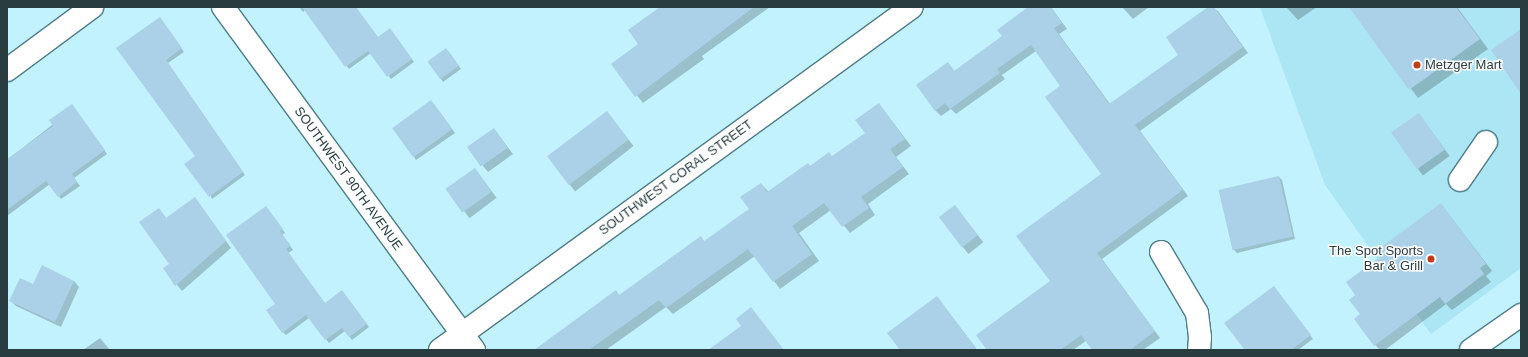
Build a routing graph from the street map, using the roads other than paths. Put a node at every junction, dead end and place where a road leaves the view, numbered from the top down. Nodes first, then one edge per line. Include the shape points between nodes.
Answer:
1 (92, 7) edge
2 (223, 7) edge
3 (912, 7) edge
4 (7, 70) edge
5 (1486, 142) dead end
6 (1460, 180) dead end
7 (1161, 252) dead end
8 (1521, 315) edge
9 (468, 342) edge
10 (1483, 347) edge
11 (440, 350) edge
12 (1199, 350) edge

1 - 4 street
2 - 9 street, SOUTHWEST 90TH AVENUE
3 - 9 street, SOUTHWEST CORAL STREET
5 - 6 street
7 - 12 street via 1197,313
8 - 10 street
9 - 11 street, SOUTHWEST CORAL STREET

